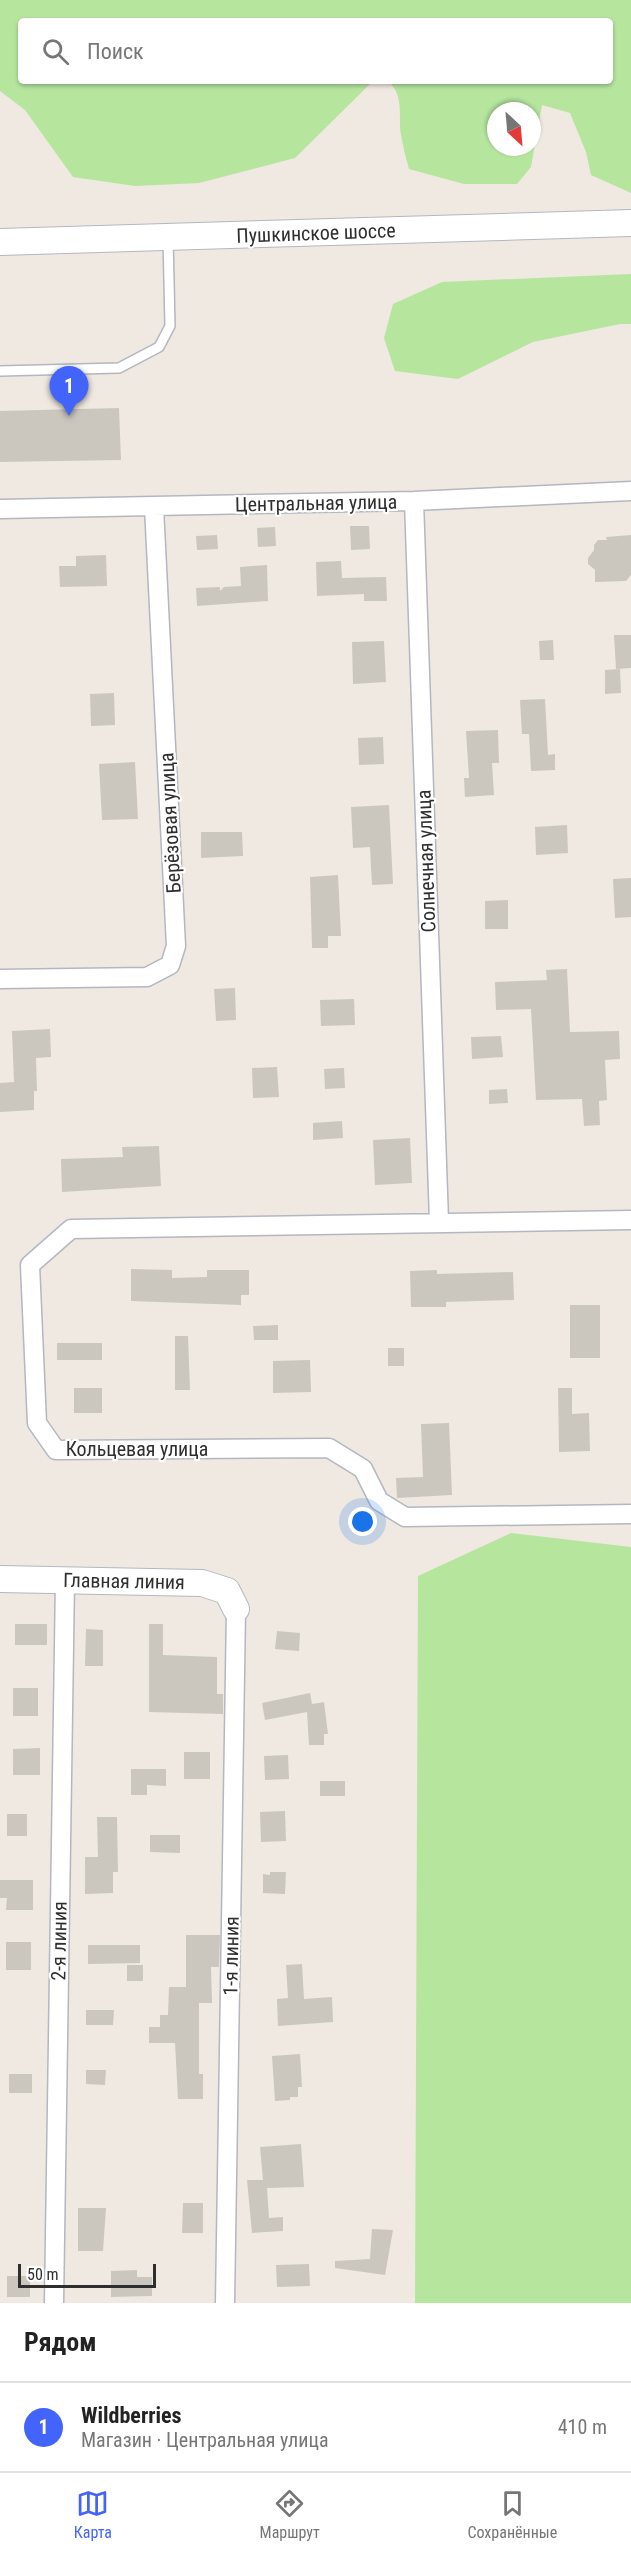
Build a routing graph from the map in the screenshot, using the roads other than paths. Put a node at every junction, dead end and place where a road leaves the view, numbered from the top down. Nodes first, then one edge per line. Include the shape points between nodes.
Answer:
1 (631, 223) edge
2 (168, 238) junction
3 (0, 242) edge
4 (0, 371) edge
5 (631, 491) edge
6 (414, 501) junction
7 (154, 507) junction
8 (0, 509) edge
9 (0, 979) edge
10 (631, 1220) edge
11 (439, 1221) junction
12 (631, 1514) edge
13 (0, 1579) edge
14 (65, 1580) junction
15 (236, 1609) joint
16 (54, 2303) edge
17 (225, 2303) edge

1 - 2 main road, Пушкинское шоссе
2 - 3 main road, Пушкинское шоссе
2 - 4 lane via 170,326 159,346 119,368
5 - 6 street, Центральная улица
6 - 7 street, Центральная улица
6 - 11 street, Солнечная улица
7 - 8 street, Центральная улица
7 - 9 street, Берёзовая улица via 176,946 170,965 147,977
10 - 11 street, Кольцевая улица
11 - 12 street, Кольцевая улица via 71,1230 30,1265 37,1423 56,1450 329,1448 363,1468 379,1502 405,1517
13 - 14 main road, Главная линия
14 - 15 main road, Главная линия via 202,1583 227,1591
14 - 16 street, 2-я линия
15 - 17 street, 1-я линия

